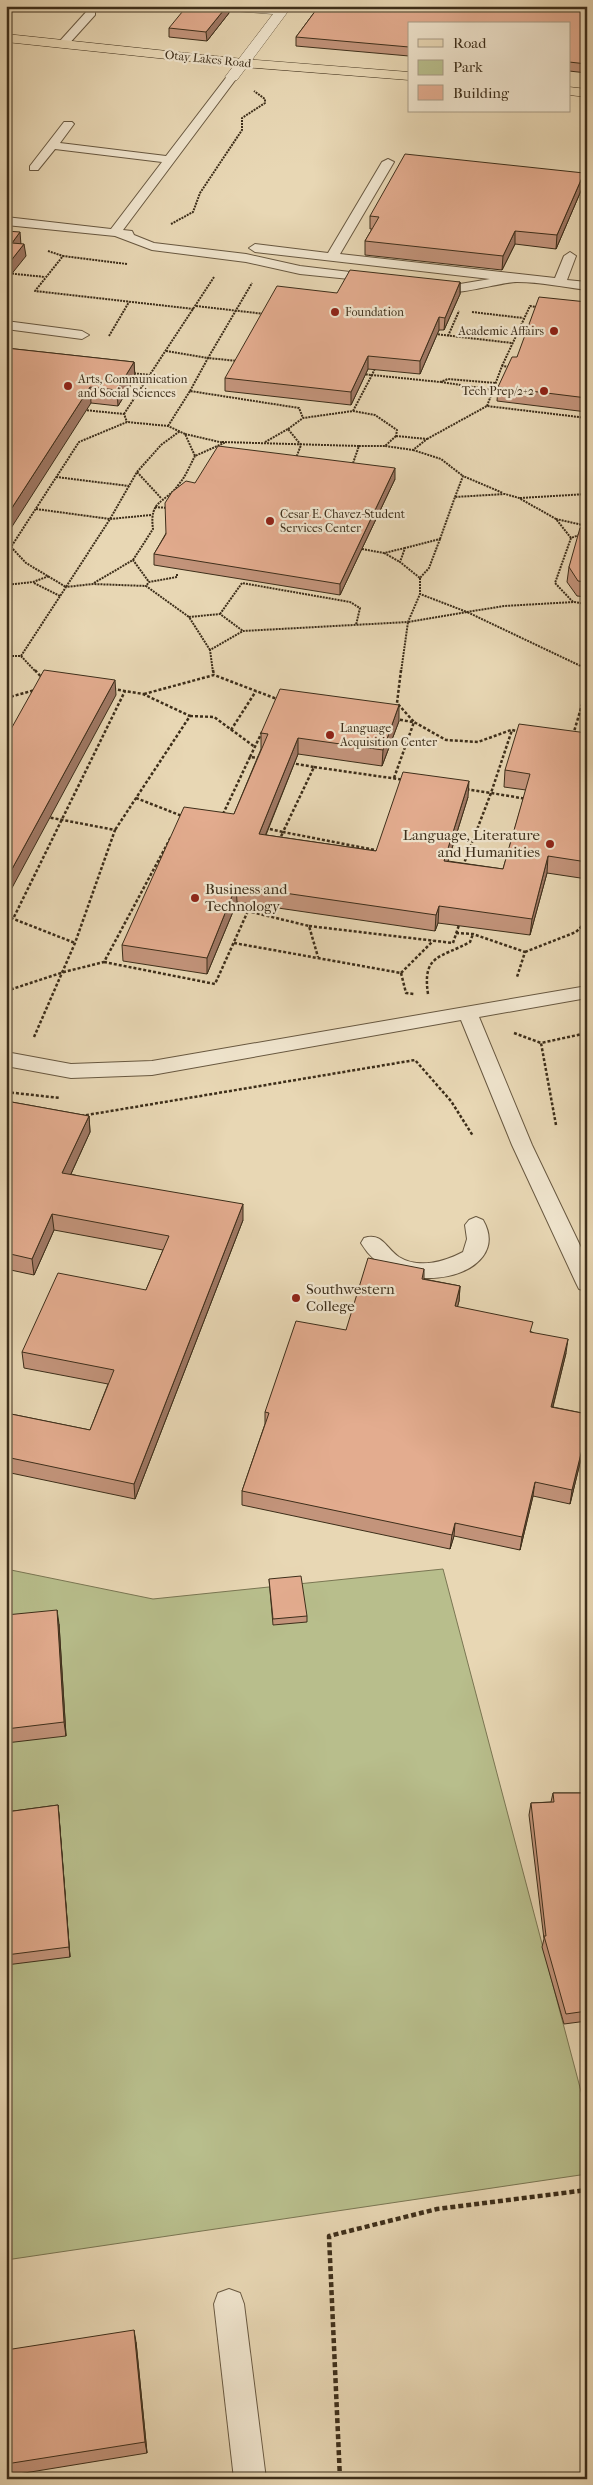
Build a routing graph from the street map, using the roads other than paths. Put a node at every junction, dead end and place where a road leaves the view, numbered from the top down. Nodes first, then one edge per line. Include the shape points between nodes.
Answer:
1 (221, 6) edge
2 (284, 9) edge
3 (91, 14) dead end
4 (6, 38) edge
5 (63, 44) junction
6 (242, 63) junction
7 (213, 75) dead end
8 (408, 76) edge
9 (232, 77) junction
10 (251, 84) road end
11 (570, 91) edge
12 (587, 93) edge
13 (68, 124) dead end
14 (52, 145) junction
15 (170, 160) junction
16 (388, 162) dead end
17 (34, 168) dead end
18 (6, 221) edge
19 (115, 232) junction
20 (570, 256) dead end
21 (332, 257) junction
22 (515, 278) junction
23 (385, 281) edge
24 (559, 283) junction
25 (415, 284) edge
26 (587, 286) edge
27 (6, 326) edge
28 (82, 335) dead end
29 (587, 992) edge
30 (467, 1012) junction
31 (6, 1059) edge
32 (476, 1225) dead end
33 (372, 1242) dead end
34 (587, 1283) edge
35 (229, 2304) dead end
36 (250, 2479) edge

1 - 2 street
2 - 6 street
3 - 5 lane
4 - 5 main road, Otay Lakes Road
5 - 6 main road, Otay Lakes Road
6 - 8 main road, Otay Lakes Road
6 - 9 street
7 - 9 main road, Otay Lakes Road
9 - 10 main road, Otay Lakes Road
9 - 15 lane
11 - 12 main road
13 - 14 lane
14 - 15 lane
14 - 17 lane
15 - 19 lane
16 - 21 lane via 378,184
18 - 19 lane
19 - 21 lane
19 - 23 lane via 152,246
20 - 24 lane
21 - 22 lane
22 - 24 lane
22 - 25 lane via 454,289
24 - 26 lane
27 - 28 lane
29 - 30 lane
30 - 31 lane via 152,1068 71,1071
30 - 34 lane via 522,1145
32 - 33 lane via 478,1240 472,1257 454,1267 413,1272 393,1264
35 - 36 lane

